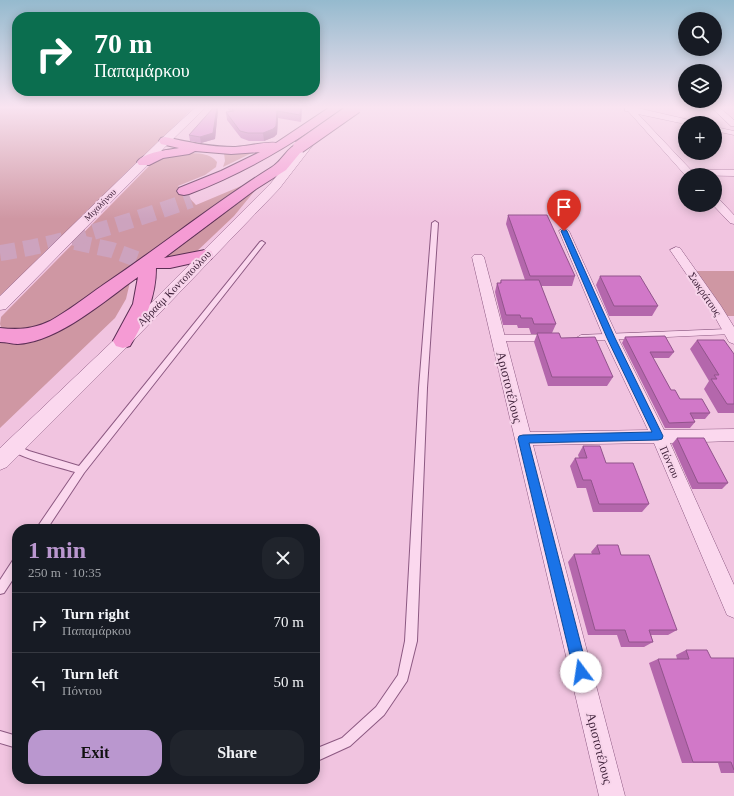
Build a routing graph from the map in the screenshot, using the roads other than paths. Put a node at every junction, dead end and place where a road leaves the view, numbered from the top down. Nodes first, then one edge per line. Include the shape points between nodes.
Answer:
1 (163, 144) edge
2 (166, 144) edge
3 (172, 144) edge
4 (283, 144) edge
5 (292, 144) edge
6 (296, 144) edge
7 (308, 144) edge
8 (661, 144) edge
9 (178, 151) junction
10 (144, 162) junction
11 (683, 168) edge
12 (722, 173) edge
13 (734, 173) edge
14 (241, 179) junction
15 (722, 208) edge
16 (734, 221) edge
17 (435, 223) dead end
18 (564, 231) dead end
19 (262, 243) dead end
20 (676, 250) dead end
21 (205, 255) junction
22 (478, 257) dead end
23 (147, 263) junction
24 (0, 305) edge
25 (732, 334) edge
26 (2, 337) edge
27 (498, 338) junction
28 (558, 338) edge
29 (573, 338) edge
30 (611, 338) junction
31 (123, 341) junction
32 (734, 435) edge
33 (658, 436) junction
34 (523, 439) junction
35 (7, 454) edge
36 (81, 470) junction
37 (44, 524) edge
38 (12, 571) edge
39 (0, 589) edge
40 (734, 608) edge
41 (0, 737) edge
42 (12, 741) edge
43 (320, 754) edge
44 (612, 796) edge

1 - 10 street, Μιχαλήνου
2 - 9 main road
3 - 4 main road via 238,150
5 - 14 main road via 270,153
6 - 14 main road via 281,166
7 - 21 street, Αβραάμ Κοντοπούλου via 275,186
8 - 11 street
9 - 10 main road
9 - 14 main road via 203,150 221,159 220,167 191,193
10 - 24 street, Μιχαλήνου
12 - 13 street
14 - 23 main road
15 - 16 street
17 - 43 lane via 422,388 411,641 403,677 380,711 346,742
18 - 30 street, Πόντου
19 - 36 lane
20 - 25 street, Σωκράτους
21 - 23 main road via 162,264
21 - 31 street, Αβραάμ Κοντοπούλου
22 - 27 street, Αριστοτέλους
23 - 26 main road via 46,330 34,334
23 - 31 main road via 146,295 138,316
25 - 30 street
27 - 28 street
27 - 34 street, Αριστοτέλους
29 - 30 street
30 - 33 street, Πόντου
31 - 35 street, Αβραάμ Κοντοπούλου
32 - 33 street
33 - 34 street
33 - 40 street, Πόντου
34 - 44 street, Αριστοτέλους
35 - 36 lane via 27,454
36 - 37 lane
38 - 39 lane
41 - 42 lane

